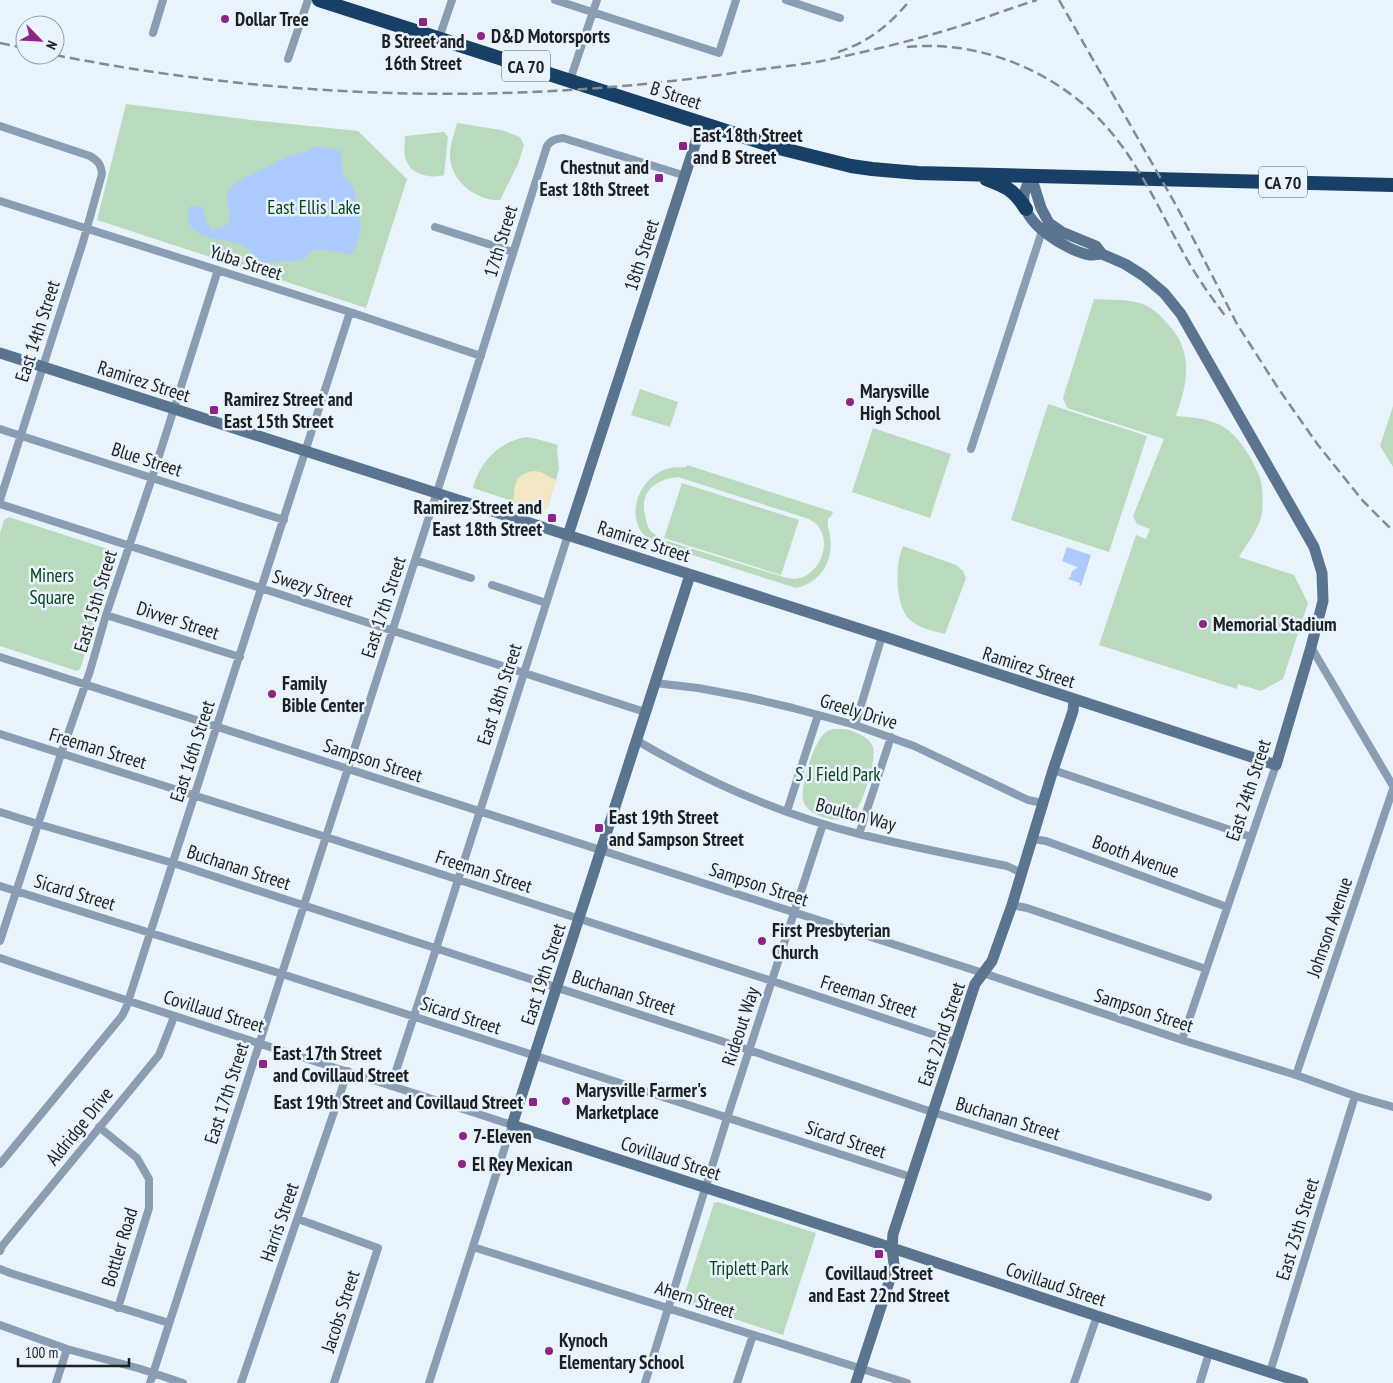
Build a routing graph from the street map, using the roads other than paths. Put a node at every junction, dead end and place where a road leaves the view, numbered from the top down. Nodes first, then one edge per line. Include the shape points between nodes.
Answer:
1 (163, 0) edge
2 (308, 0) edge
3 (319, 0) edge
4 (452, 0) edge
5 (555, 0) edge
6 (597, 0) edge
7 (736, 0) edge
8 (786, 0) edge
9 (593, 13) junction
10 (840, 18) dead end
11 (153, 33) dead end
12 (439, 38) junction
13 (288, 59) dead end
14 (570, 80) junction
15 (702, 123) junction
16 (0, 126) edge
17 (686, 176) junction
18 (976, 176) junction
19 (1031, 176) junction
20 (1393, 185) edge
21 (0, 201) edge
22 (1026, 209) junction
23 (1045, 216) junction
24 (435, 227) dead end
25 (86, 229) junction
26 (1042, 230) junction
27 (513, 252) junction
28 (1102, 254) junction
29 (218, 270) junction
30 (350, 312) junction
31 (640, 313) joint
32 (0, 353) edge
33 (481, 356) junction
34 (42, 367) junction
35 (174, 408) junction
36 (0, 429) edge
37 (21, 435) junction
38 (971, 449) dead end
39 (305, 451) junction
40 (152, 478) junction
41 (437, 494) junction
42 (0, 500) edge
43 (0, 504) edge
44 (284, 520) junction
45 (568, 535) junction
46 (129, 546) junction
47 (415, 560) junction
48 (690, 575) junction
49 (471, 578) dead end
50 (492, 585) dead end
51 (262, 589) junction
52 (546, 603) junction
53 (106, 615) junction
54 (392, 630) junction
55 (882, 636) junction
56 (1311, 647) junction
57 (0, 656) edge
58 (240, 657) junction
59 (524, 673) junction
60 (655, 683) junction
61 (85, 684) junction
62 (1074, 700) junction
63 (645, 712) junction
64 (818, 715) junction
65 (855, 725) junction
66 (217, 726) junction
67 (0, 734) edge
68 (890, 737) junction
69 (636, 740) junction
70 (61, 754) junction
71 (1276, 765) junction
72 (348, 769) junction
73 (1053, 770) junction
74 (1393, 788) edge
75 (195, 795) junction
76 (1043, 803) junction
77 (480, 811) junction
78 (786, 811) junction
79 (0, 812) edge
80 (38, 824) junction
81 (823, 824) junction
82 (858, 834) junction
83 (326, 837) junction
84 (1251, 837) junction
85 (1032, 839) junction
86 (601, 850) junction
87 (173, 863) junction
88 (1022, 872) junction
89 (458, 880) junction
90 (0, 886) edge
91 (16, 891) junction
92 (1012, 905) junction
93 (304, 906) junction
94 (1227, 907) junction
95 (794, 912) junction
96 (579, 918) junction
97 (150, 933) junction
98 (0, 941) edge
99 (436, 949) junction
100 (0, 958) edge
101 (1206, 969) junction
102 (983, 973) junction
103 (282, 974) junction
104 (772, 981) junction
105 (557, 987) junction
106 (128, 1002) junction
107 (174, 1017) junction
108 (414, 1017) junction
109 (1182, 1040) junction
110 (956, 1042) junction
111 (259, 1043) junction
112 (749, 1050) junction
113 (535, 1056) junction
114 (348, 1072) junction
115 (1296, 1075) junction
116 (391, 1086) junction
117 (1355, 1096) junction
118 (1393, 1107) edge
119 (932, 1112) junction
120 (727, 1118) junction
121 (512, 1125) junction
122 (99, 1127) junction
123 (0, 1164) edge
124 (911, 1177) junction
125 (706, 1187) junction
126 (1208, 1197) dead end
127 (298, 1219) junction
128 (473, 1247) junction
129 (892, 1248) junction
130 (0, 1250) edge
131 (0, 1269) edge
132 (118, 1308) junction
133 (669, 1308) junction
134 (1097, 1316) junction
135 (170, 1323) junction
136 (0, 1325) edge
137 (753, 1335) junction
138 (67, 1349) junction
139 (1209, 1353) junction
140 (861, 1368) junction
141 (1270, 1372) junction
142 (153, 1374) junction
143 (56, 1383) edge
144 (150, 1383) edge
145 (183, 1383) edge
146 (241, 1383) edge
147 (334, 1383) edge
148 (429, 1383) edge
149 (645, 1383) edge
150 (737, 1383) edge
151 (856, 1383) edge
152 (907, 1383) edge
153 (1074, 1383) edge
154 (1200, 1383) edge
155 (1303, 1383) edge

1 - 11 street
2 - 13 street
3 - 12 highway, B Street / CA 70
4 - 12 street
5 - 9 street
6 - 9 street
7 - 9 street via 719,53
8 - 10 street
9 - 14 street
12 - 14 highway, B Street / CA 70
14 - 15 highway, B Street / CA 70
15 - 17 street, 18th Street
15 - 18 highway, B Street / CA 70 via 850,166
16 - 25 street, East 14th Street via 97,160 102,166 102,174
17 - 27 street, 17th Street via 563,138 556,139 545,151
17 - 31 street, 18th Street
18 - 19 highway, B Street / CA 70
18 - 22 highway via 1013,192
19 - 20 highway, CA 70
19 - 22 street via 1024,195
19 - 23 street
21 - 25 street, Yuba Street
22 - 26 street
23 - 26 street
23 - 28 street via 1056,228 1096,246
24 - 27 street
25 - 29 street, Yuba Street
25 - 34 street, East 14th Street
26 - 28 street via 1070,247 1092,255
26 - 38 street
27 - 33 street, 17th Street
28 - 56 street, East 24th Street via 1149,280 1181,314 1314,547 1322,573 1323,601
29 - 30 street, Yuba Street
29 - 35 street, East 15th Street
30 - 33 street, Yuba Street
30 - 39 street, East 16th Street
31 - 45 street, East 18th Street
32 - 34 street, Ramirez Street
33 - 41 street, East 17th Street
34 - 35 street, Ramirez Street
34 - 37 street, East 14th Street
35 - 39 street, Ramirez Street
35 - 40 street, East 15th Street
36 - 37 street, Blue Street
37 - 40 street, Blue Street
37 - 42 street, East 14th Street
39 - 41 street, Ramirez Street
39 - 44 street, East 16th Street
40 - 44 street, Blue Street
40 - 46 street, East 15th Street
41 - 45 street, Ramirez Street
41 - 47 street, East 17th Street
43 - 46 street, Swezy Street
44 - 51 street, East 16th Street
45 - 48 street, Ramirez Street
45 - 52 street, East 18th Street
46 - 51 street, Swezy Street
46 - 53 street, East 15th Street
47 - 49 street
47 - 54 street, East 17th Street
48 - 55 street, Ramirez Street
48 - 60 street, East 19th Street
50 - 52 street
51 - 54 street, Swezy Street
51 - 58 street, East 16th Street
52 - 59 street, East 18th Street
53 - 58 street, Divver Street
53 - 61 street, East 15th Street
54 - 59 street, Swezy Street
54 - 72 street, East 17th Street
55 - 62 street, Ramirez Street
55 - 65 street
56 - 71 street, East 24th Street
56 - 74 street
57 - 61 street, Sampson Street
58 - 66 street, East 16th Street
59 - 63 street, Swezy Street
59 - 77 street, East 18th Street
60 - 63 street, East 19th Street
60 - 64 street, Greely Drive via 726,692
61 - 66 street, Sampson Street
61 - 70 street, East 15th Street
62 - 71 street, Ramirez Street
62 - 73 street, East 22nd Street
63 - 69 street, East 19th Street
64 - 65 street, Greely Drive
64 - 78 street
65 - 68 street, Greely Drive
66 - 72 street, Sampson Street
66 - 75 street, East 16th Street
67 - 70 street, Freeman Street
68 - 76 street, Greely Drive via 1028,800
68 - 82 street
69 - 78 street, Boulton Way via 684,768
69 - 86 street, East 19th Street
70 - 75 street, Freeman Street
70 - 80 street, East 15th Street
71 - 84 street, East 24th Street
72 - 77 street, Sampson Street
72 - 83 street, East 17th Street
73 - 76 street, East 22nd Street
73 - 84 street
74 - 115 street, Johnson Avenue
75 - 83 street, Freeman Street
75 - 87 street, East 16th Street
76 - 85 street, East 22nd Street
77 - 86 street, Sampson Street
77 - 89 street, East 18th Street
78 - 81 street, Boulton Way
79 - 80 street, Buchanan Street
80 - 87 street, Buchanan Street
80 - 91 street, East 15th Street
81 - 82 street, Boulton Way
81 - 95 street, Rideout Way
82 - 88 street, Boulton Way
83 - 89 street, Freeman Street
83 - 93 street, East 17th Street
84 - 94 street, East 24th Street
85 - 88 street, East 22nd Street
85 - 94 street, Booth Avenue via 1046,841
86 - 95 street, Sampson Street
86 - 96 street, East 19th Street
87 - 93 street, Buchanan Street
87 - 97 street, East 16th Street
88 - 92 street, East 22nd Street
89 - 96 street, Freeman Street
89 - 99 street, East 18th Street
90 - 91 street, Sicard Street
91 - 97 street, Sicard Street
91 - 98 street, East 15th Street
92 - 101 street
92 - 102 street, East 22nd Street via 992,961
93 - 99 street, Buchanan Street
93 - 103 street, East 17th Street
94 - 101 street, East 24th Street
95 - 102 street, Sampson Street
95 - 104 street, Rideout Way
96 - 104 street, Freeman Street
96 - 105 street, East 19th Street
97 - 103 street, Sicard Street
97 - 106 street, East 16th Street
99 - 105 street, Buchanan Street
99 - 108 street, East 18th Street
100 - 106 street, Covillaud Street
101 - 109 street, East 24th Street
102 - 109 street, Sampson Street
102 - 110 street, East 22nd Street via 975,984
103 - 108 street, Sicard Street
103 - 111 street, East 17th Street
104 - 110 street, Freeman Street
104 - 112 street, Rideout Way
105 - 112 street, Buchanan Street
105 - 113 street, East 19th Street
106 - 107 street, Covillaud Street
106 - 123 street, East 16th Street via 122,1016
107 - 111 street, Covillaud Street
107 - 122 street, Aldridge Drive via 160,1055
108 - 113 street, Sicard Street
108 - 116 street, East 18th Street
109 - 115 street, Sampson Street
110 - 119 street, East 22nd Street
111 - 114 street, Covillaud Street
111 - 135 street, East 17th Street
112 - 119 street, Buchanan Street
112 - 120 street, Rideout Way
113 - 120 street, Sicard Street
113 - 121 street, East 19th Street
114 - 116 street, Covillaud Street
114 - 127 street, Harris Street
115 - 117 street, Sampson Street
116 - 121 street, Covillaud Street
117 - 118 street, Sampson Street
117 - 141 street, East 25th Street
119 - 124 street, East 22nd Street
119 - 126 street, Buchanan Street
120 - 124 street, Sicard Street
120 - 125 street, Rideout Way
121 - 125 street, Covillaud Street
121 - 128 street, East 19th Street
122 - 130 street, Aldridge Drive
122 - 132 street, Bottler Road via 137,1158 149,1179 149,1208
124 - 129 street, East 22nd Street via 893,1234
125 - 129 street, Covillaud Street
125 - 133 street, Rideout Way
127 - 146 street, Harris Street
127 - 147 street, Jacobs Street via 378,1248
128 - 133 street, Ahern Street
128 - 148 street, East 19th Street
129 - 134 street, Covillaud Street
129 - 140 street, East 22nd Street via 892,1273
131 - 132 street
132 - 135 street
133 - 137 street, Ahern Street
133 - 149 street, Rideout Way
134 - 139 street, Covillaud Street
134 - 153 street
135 - 142 street, East 17th Street
136 - 138 street
137 - 140 street, Ahern Street
137 - 150 street
138 - 142 street
138 - 143 street
139 - 141 street, Covillaud Street
139 - 154 street
140 - 151 street, East 22nd Street
140 - 152 street, Ahern Street
141 - 155 street, Covillaud Street
142 - 144 street, East 17th Street
142 - 145 street

